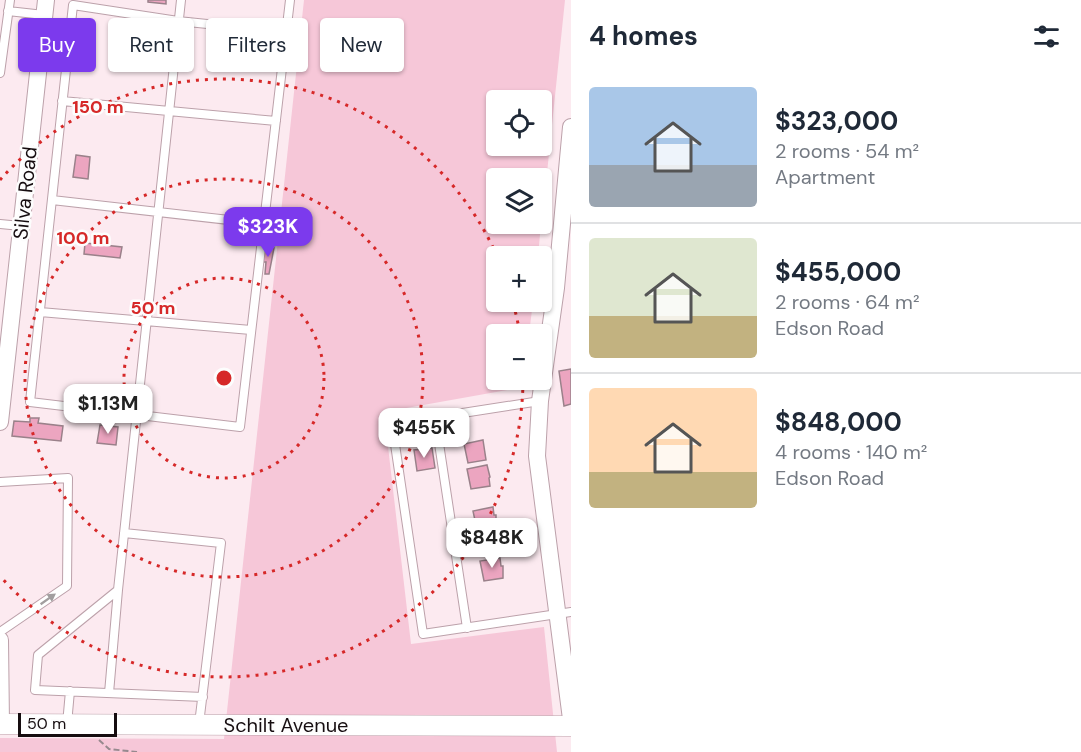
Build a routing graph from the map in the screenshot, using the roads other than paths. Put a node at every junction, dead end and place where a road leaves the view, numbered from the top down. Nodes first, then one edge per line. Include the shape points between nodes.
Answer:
1 (10, 0) edge
2 (181, 0) edge
3 (290, 0) edge
4 (45, 8) edge
5 (8, 11) junction
6 (158, 18) edge
7 (178, 18) edge
8 (288, 18) edge
9 (172, 72) edge
10 (282, 72) edge
11 (0, 74) edge
12 (62, 101) junction
13 (168, 111) junction
14 (276, 121) junction
15 (571, 127) edge
16 (52, 200) junction
17 (157, 213) junction
18 (0, 224) edge
19 (264, 224) junction
20 (21, 226) junction
21 (40, 312) junction
22 (146, 320) junction
23 (251, 330) junction
24 (540, 401) junction
25 (136, 414) junction
26 (435, 417) junction
27 (0, 422) edge
28 (0, 482) edge
29 (124, 533) junction
30 (118, 590) junction
31 (564, 613) edge
32 (466, 628) junction
33 (0, 632) edge
34 (0, 640) edge
35 (70, 691) junction
36 (109, 693) junction
37 (203, 697) junction
38 (571, 719) edge
39 (0, 724) edge
40 (67, 724) junction
41 (199, 724) junction
42 (571, 726) edge

1 - 5 lane
2 - 7 lane
3 - 8 lane
4 - 5 lane
4 - 20 street, Silva Road
5 - 11 lane
6 - 12 lane via 73,5
9 - 13 lane
10 - 14 lane
12 - 13 lane
12 - 16 lane
13 - 14 lane
13 - 17 lane
14 - 19 lane
15 - 24 street via 556,288
16 - 17 lane
16 - 21 lane
17 - 19 lane
17 - 22 lane
18 - 20 lane
19 - 23 lane
20 - 27 street, Silva Road
21 - 22 lane
21 - 25 lane via 30,402
22 - 23 lane
22 - 25 lane
23 - 25 lane via 240,427
24 - 26 lane
24 - 31 street via 537,456
25 - 29 lane
26 - 32 lane
26 - 32 lane via 392,424 423,634
33 -> 28 lane via 67,586 68,478
29 - 30 lane
29 - 37 lane via 221,543
30 - 35 lane via 38,655 34,690
30 - 36 lane
31 - 32 lane
31 - 38 street
34 - 39 street
35 - 36 lane
35 - 40 lane
36 - 37 lane
37 - 41 lane
39 - 40 street, Schilt Avenue
40 - 41 street, Schilt Avenue
41 - 42 street, Schilt Avenue

